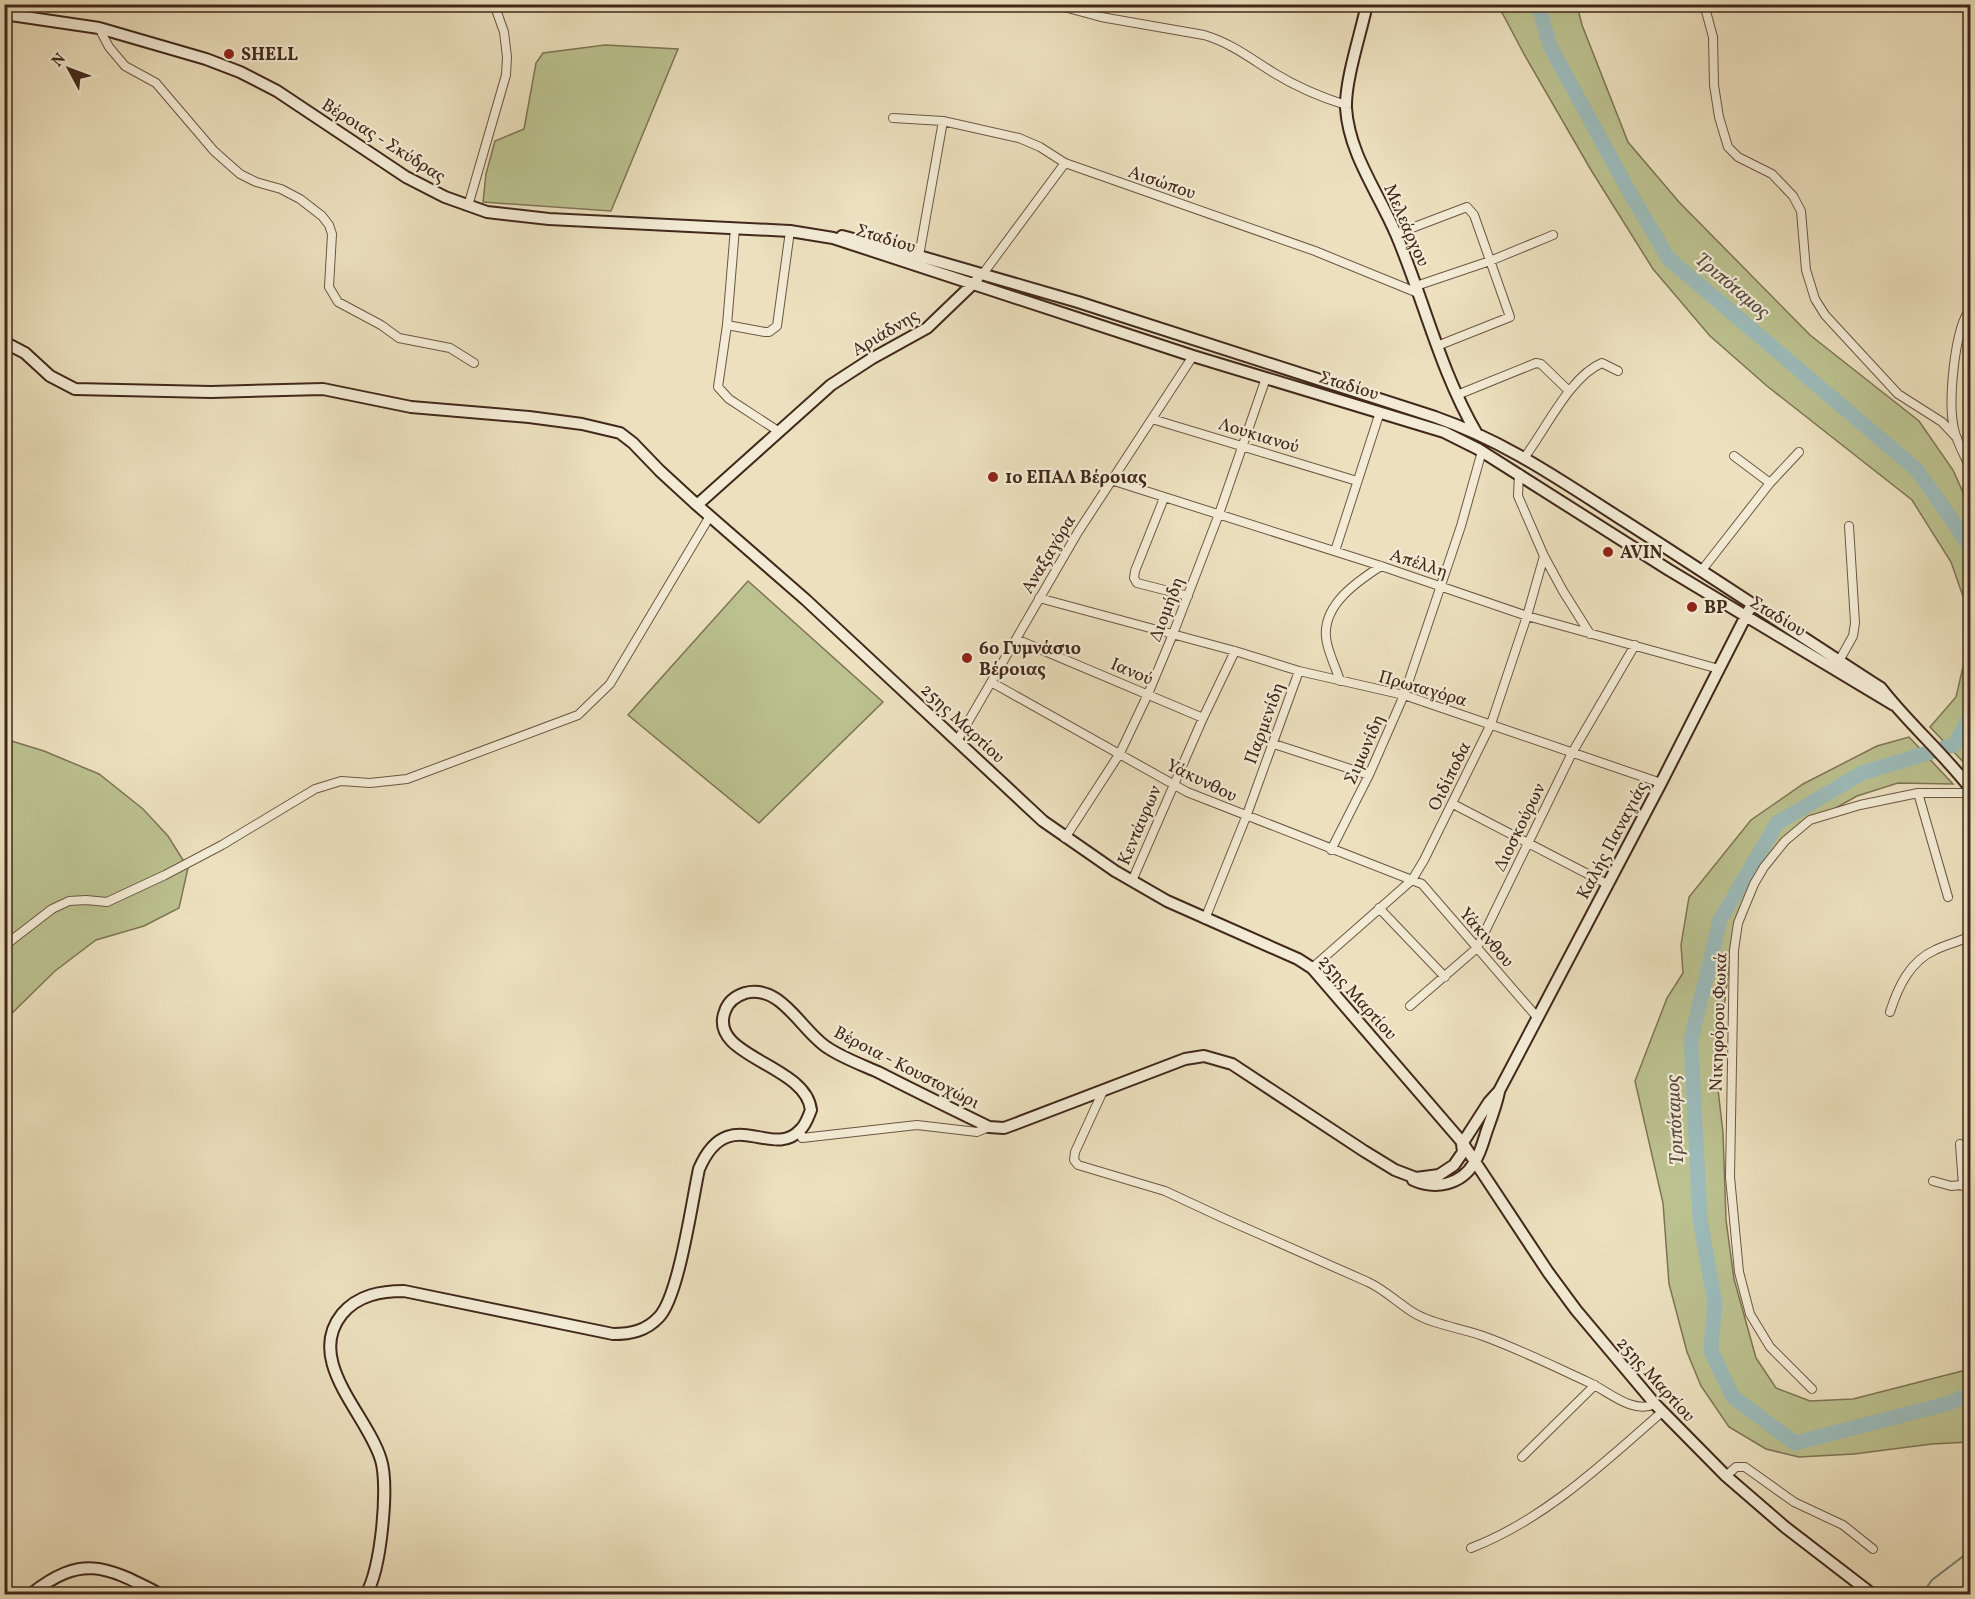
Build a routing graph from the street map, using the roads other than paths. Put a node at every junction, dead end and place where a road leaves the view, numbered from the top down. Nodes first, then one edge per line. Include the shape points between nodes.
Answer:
1 (494, 4) edge
2 (1053, 4) edge
3 (1367, 4) edge
4 (1704, 4) edge
5 (4, 14) edge
6 (99, 28) junction
7 (1346, 105) junction
8 (893, 118) dead end
9 (943, 121) junction
10 (1065, 163) junction
11 (468, 206) junction
12 (735, 228) junction
13 (790, 231) junction
14 (1396, 234) junction
15 (1553, 235) dead end
16 (833, 238) junction
17 (919, 256) junction
18 (1490, 261) junction
19 (982, 275) junction
20 (972, 284) junction
21 (1417, 290) junction
22 (1971, 309) edge
23 (727, 325) junction
24 (4, 342) edge
25 (1437, 346) junction
26 (1193, 356) junction
27 (474, 363) dead end
28 (1618, 370) dead end
29 (1266, 378) junction
30 (1569, 391) junction
31 (1457, 396) junction
32 (1380, 412) junction
33 (1152, 419) junction
34 (778, 431) junction
35 (1477, 433) junction
36 (1957, 438) junction
37 (1241, 446) junction
38 (1482, 451) junction
39 (1799, 452) dead end
40 (1734, 456) dead end
41 (1524, 458) junction
42 (1971, 468) edge
43 (1519, 474) junction
44 (1111, 480) junction
45 (1357, 481) junction
46 (1770, 483) junction
47 (1164, 498) junction
48 (698, 505) junction
49 (1219, 514) junction
50 (711, 516) junction
51 (1849, 526) dead end
52 (1335, 551) junction
53 (1544, 556) junction
54 (1381, 566) junction
55 (1702, 570) junction
56 (1441, 586) junction
57 (1188, 596) junction
58 (1039, 598) junction
59 (1752, 604) junction
60 (1527, 616) junction
61 (1747, 616) junction
62 (1173, 634) junction
63 (1590, 634) junction
64 (1016, 639) junction
65 (1635, 645) junction
66 (1235, 651) junction
67 (1839, 661) junction
68 (1719, 669) junction
69 (1299, 671) junction
70 (1341, 681) junction
71 (991, 682) junction
72 (1148, 694) junction
73 (1404, 695) junction
74 (1894, 705) junction
75 (1203, 718) junction
76 (1491, 724) junction
77 (957, 741) junction
78 (1274, 744) junction
79 (1120, 753) junction
80 (1572, 753) junction
81 (1369, 775) junction
82 (1661, 783) junction
83 (1173, 784) junction
84 (1971, 791) edge
85 (1918, 793) junction
86 (1453, 804) junction
87 (1246, 817) junction
88 (1065, 838) junction
89 (1528, 843) junction
90 (1331, 850) junction
91 (1412, 880) junction
92 (1132, 881) junction
93 (1607, 884) junction
94 (1948, 897) dead end
95 (1379, 908) junction
96 (1205, 919) junction
97 (1971, 936) edge
98 (4, 946) edge
99 (1478, 948) junction
100 (1312, 968) junction
101 (1445, 977) junction
102 (1410, 1006) dead end
103 (1890, 1012) dead end
104 (1537, 1017) junction
105 (1103, 1091) junction
106 (1499, 1091) junction
107 (989, 1127) junction
108 (800, 1131) junction
109 (1462, 1144) junction
110 (1960, 1144) dead end
111 (1476, 1161) junction
112 (1405, 1174) junction
113 (1933, 1181) dead end
114 (1967, 1185) edge
115 (1595, 1384) junction
116 (1812, 1389) dead end
117 (1658, 1408) junction
118 (1522, 1457) dead end
119 (1726, 1476) junction
120 (1471, 1548) dead end
121 (1873, 1549) dead end
122 (32, 1594) edge
123 (160, 1594) edge
124 (366, 1594) edge
125 (1872, 1594) edge

1 - 11 street via 504,32 506,75
2 - 7 street via 1219,39 1311,94
3 - 7 street, Μελεάργου
4 - 36 street via 1713,37 1719,117 1728,147 1738,157 1772,174 1793,196 1801,211 1806,270 1815,299 1898,394 1942,422
5 - 6 street, Βέροιας - Σκύδρας
6 - 11 street, Βέροιας - Σκύδρας via 206,59 253,78 406,177
6 - 27 street via 125,66 156,82 214,152 240,174 281,189 322,216 332,234 328,286 338,302 399,338 450,348
7 - 14 street, Μελεάργου via 1354,149
8 - 9 street, Αισώπου
9 - 10 street, Αισώπου via 1019,138
9 - 17 street
10 - 19 street, Αριάδνης
10 - 21 street, Αισώπου
11 - 12 street, Βέροιας - Σκύδρας via 538,218
12 - 13 street, Βέροιας - Σκύδρας
12 - 23 street
13 - 16 street, Βέροιας - Σκύδρας
13 - 23 street via 777,326 765,332
14 - 18 street via 1467,207 1474,215
14 - 21 street, Μελεάργου
15 - 18 street
16 - 17 street, Σταδίου via 846,236
16 - 20 street, Σταδίου
17 - 19 street, Σταδίου
18 - 21 street
18 - 25 street via 1510,317
19 - 20 street, Αριάδνης
19 - 35 street, Σταδίου via 1078,302
20 - 26 street, Σταδίου
20 - 34 street, Αριάδνης via 927,328 831,385
21 - 25 street, Μελεάργου
22 - 36 street via 1963,324 1953,373 1951,404
23 - 34 street via 718,387 729,399
24 - 48 street, 25ης Μαρτίου via 75,389 323,389 411,407 595,426 630,440
25 - 31 street, Μελεάργου
26 - 29 street, Σταδίου
26 - 33 street, Αναξαγόρα
28 - 30 street via 1602,363 1595,366
29 - 32 street, Σταδίου
29 - 37 street, Διομήδη
30 - 31 street via 1536,363
30 - 41 street
31 - 35 street, Μελεάργου
32 - 38 street, Σταδίου via 1444,432
32 - 45 street
33 - 37 street, Λουκιανού
33 - 44 street, Αναξαγόρα
34 - 48 street, Αριάδνης
35 - 38 street, Μελεάργου
35 - 41 street, Σταδίου
36 - 42 street
37 - 45 street, Λουκιανού
37 - 49 street, Διομήδη
38 - 43 street, Σταδίου
38 - 56 street, Σιμωνίδη
39 - 46 street
40 - 46 street
41 - 55 street, Σταδίου
43 - 53 street via 1518,496
43 - 61 street, Σταδίου
44 - 47 street, Απέλλη
44 - 58 street, Αναξαγόρα
45 - 52 street
46 - 55 street
47 - 49 street, Απέλλη
47 - 57 street via 1134,578 1137,583
48 - 50 street, 25ης Μαρτίου
49 - 52 street, Απέλλη
49 - 57 street, Διομήδη
50 - 77 street, 25ης Μαρτίου
50 - 98 street via 610,684 578,715 407,779 341,781 315,789 222,845 107,902 69,901 52,909
51 - 67 street via 1855,623 1853,636
52 - 54 street, Απέλλη
53 - 60 street, Οιδίποδα
53 - 63 street
54 - 56 street, Απέλλη
54 - 70 street via 1345,593 1328,623 1326,636
55 - 59 street, Σταδίου
56 - 60 street, Απέλλη
56 - 73 street, Σιμωνίδη
57 - 62 street, Διομήδη
58 - 62 street, Πρωταγόρα
58 - 64 street, Αναξαγόρα
59 - 61 street, Καλής Παναγιάς
59 - 67 street, Σταδίου
60 - 63 street, Απέλλη
60 - 76 street, Οιδίποδα
61 - 68 street, Καλής Παναγιάς
61 - 74 street, Σταδίου
62 - 66 street, Πρωταγόρα
62 - 72 street, Διομήδη
63 - 65 street, Απέλλη
64 - 71 street, Αναξαγόρα
64 - 72 street, Ιανού
65 - 68 street, Απέλλη
65 - 80 street, Διοσκούρων
66 - 69 street, Πρωταγόρα
66 - 75 street, Κεντάυρων
67 - 74 street, Σταδίου via 1881,688
68 - 82 street, Καλής Παναγιάς
69 - 70 street, Πρωταγόρα
69 - 78 street, Παρμενίδη
70 - 73 street, Πρωταγόρα
71 - 77 street, Αναξαγόρα
71 - 79 street, Υάκυνθου
72 - 75 street, Ιανού
72 - 79 street, Διομήδη
73 - 76 street, Πρωταγόρα
73 - 81 street, Σιμωνίδη
74 - 84 street, Σταδίου
75 - 83 street, Κεντάυρων
76 - 80 street, Πρωταγόρα
76 - 86 street, Οιδίποδα
77 - 88 street, 25ης Μαρτίου
78 - 81 street
78 - 87 street, Παρμενίδη
79 - 83 street, Υάκυνθου
79 - 88 street, Διομήδη
80 - 82 street, Πρωταγόρα
80 - 89 street, Διοσκούρων
81 - 90 street, Σιμωνίδη
82 - 93 street, Καλής Παναγιάς
83 - 87 street, Υάκυνθου
83 - 92 street, Κεντάυρων
84 - 85 street, Νικηφόρου Φωκά
85 - 94 street
85 - 116 street, Νικηφόρου Φωκά via 1810,820 1785,841 1764,867 1738,923 1734,950 1730,1157 1739,1272 1750,1314 1770,1347
86 - 89 street
86 - 91 street, Οιδίποδα
87 - 90 street, Υάκυνθου
87 - 96 street, Παρμενίδη
88 - 92 street, 25ης Μαρτίου
89 - 93 street
89 - 99 street, Διοσκούρων
90 - 91 street, Υάκυνθου
91 - 95 street, Οιδίποδα
91 - 99 street, Υάκινθου via 1422,884
92 - 96 street, 25ης Μαρτίου
93 - 104 street, Καλής Παναγιάς
95 - 100 street, Οιδίποδα
95 - 101 street
96 - 100 street, 25ης Μαρτίου
97 - 103 street via 1936,949 1915,964 1896,992
99 - 101 street, Διοσκούρων
99 - 104 street, Υάκινθου
100 - 109 street, 25ης Μαρτίου
101 - 102 street, Διοσκούρων
104 - 106 street, Καλής Παναγιάς
105 - 107 street, Βέροια - Κουστοχώρι via 1004,1128
105 - 112 street, Βέροια - Κουστοχώρι via 1185,1059 1212,1057 1232,1064
105 - 115 street via 1075,1152 1077,1165 1165,1191 1381,1288 1414,1313 1483,1336
106 - 109 street, Καλής Παναγιάς
106 - 111 street, Καλής Παναγιάς
107 - 108 street via 977,1132 917,1125 802,1138
107 - 108 street, Βέροια - Κουστοχώρι via 829,1049 771,996 760,992 742,994 726,1007 722,1025 734,1045 790,1079 807,1096 810,1110
108 - 124 street via 782,1139 728,1136 705,1155 668,1304 644,1329 613,1334 404,1291 369,1295 347,1309 332,1334 331,1359 372,1438 384,1481 377,1569
109 - 111 street, 25ης Μαρτίου
109 - 112 street, Βέροια - Κουστοχώρι via 1461,1156 1443,1174 1421,1178
110 - 114 street
111 - 112 street, Βέροια - Κουστοχώρι via 1465,1175 1436,1186 1417,1182
111 - 117 street, 25ης Μαρτίου via 1548,1272
113 - 114 street
115 - 117 street via 1628,1403
115 - 118 street
117 - 119 street, 25ης Μαρτίου
117 - 120 street via 1582,1480 1508,1533
119 - 121 street via 1736,1467 1745,1467 1794,1502 1843,1525
119 - 125 street, 25ης Μαρτίου
122 - 123 street via 76,1569 95,1567 118,1573

